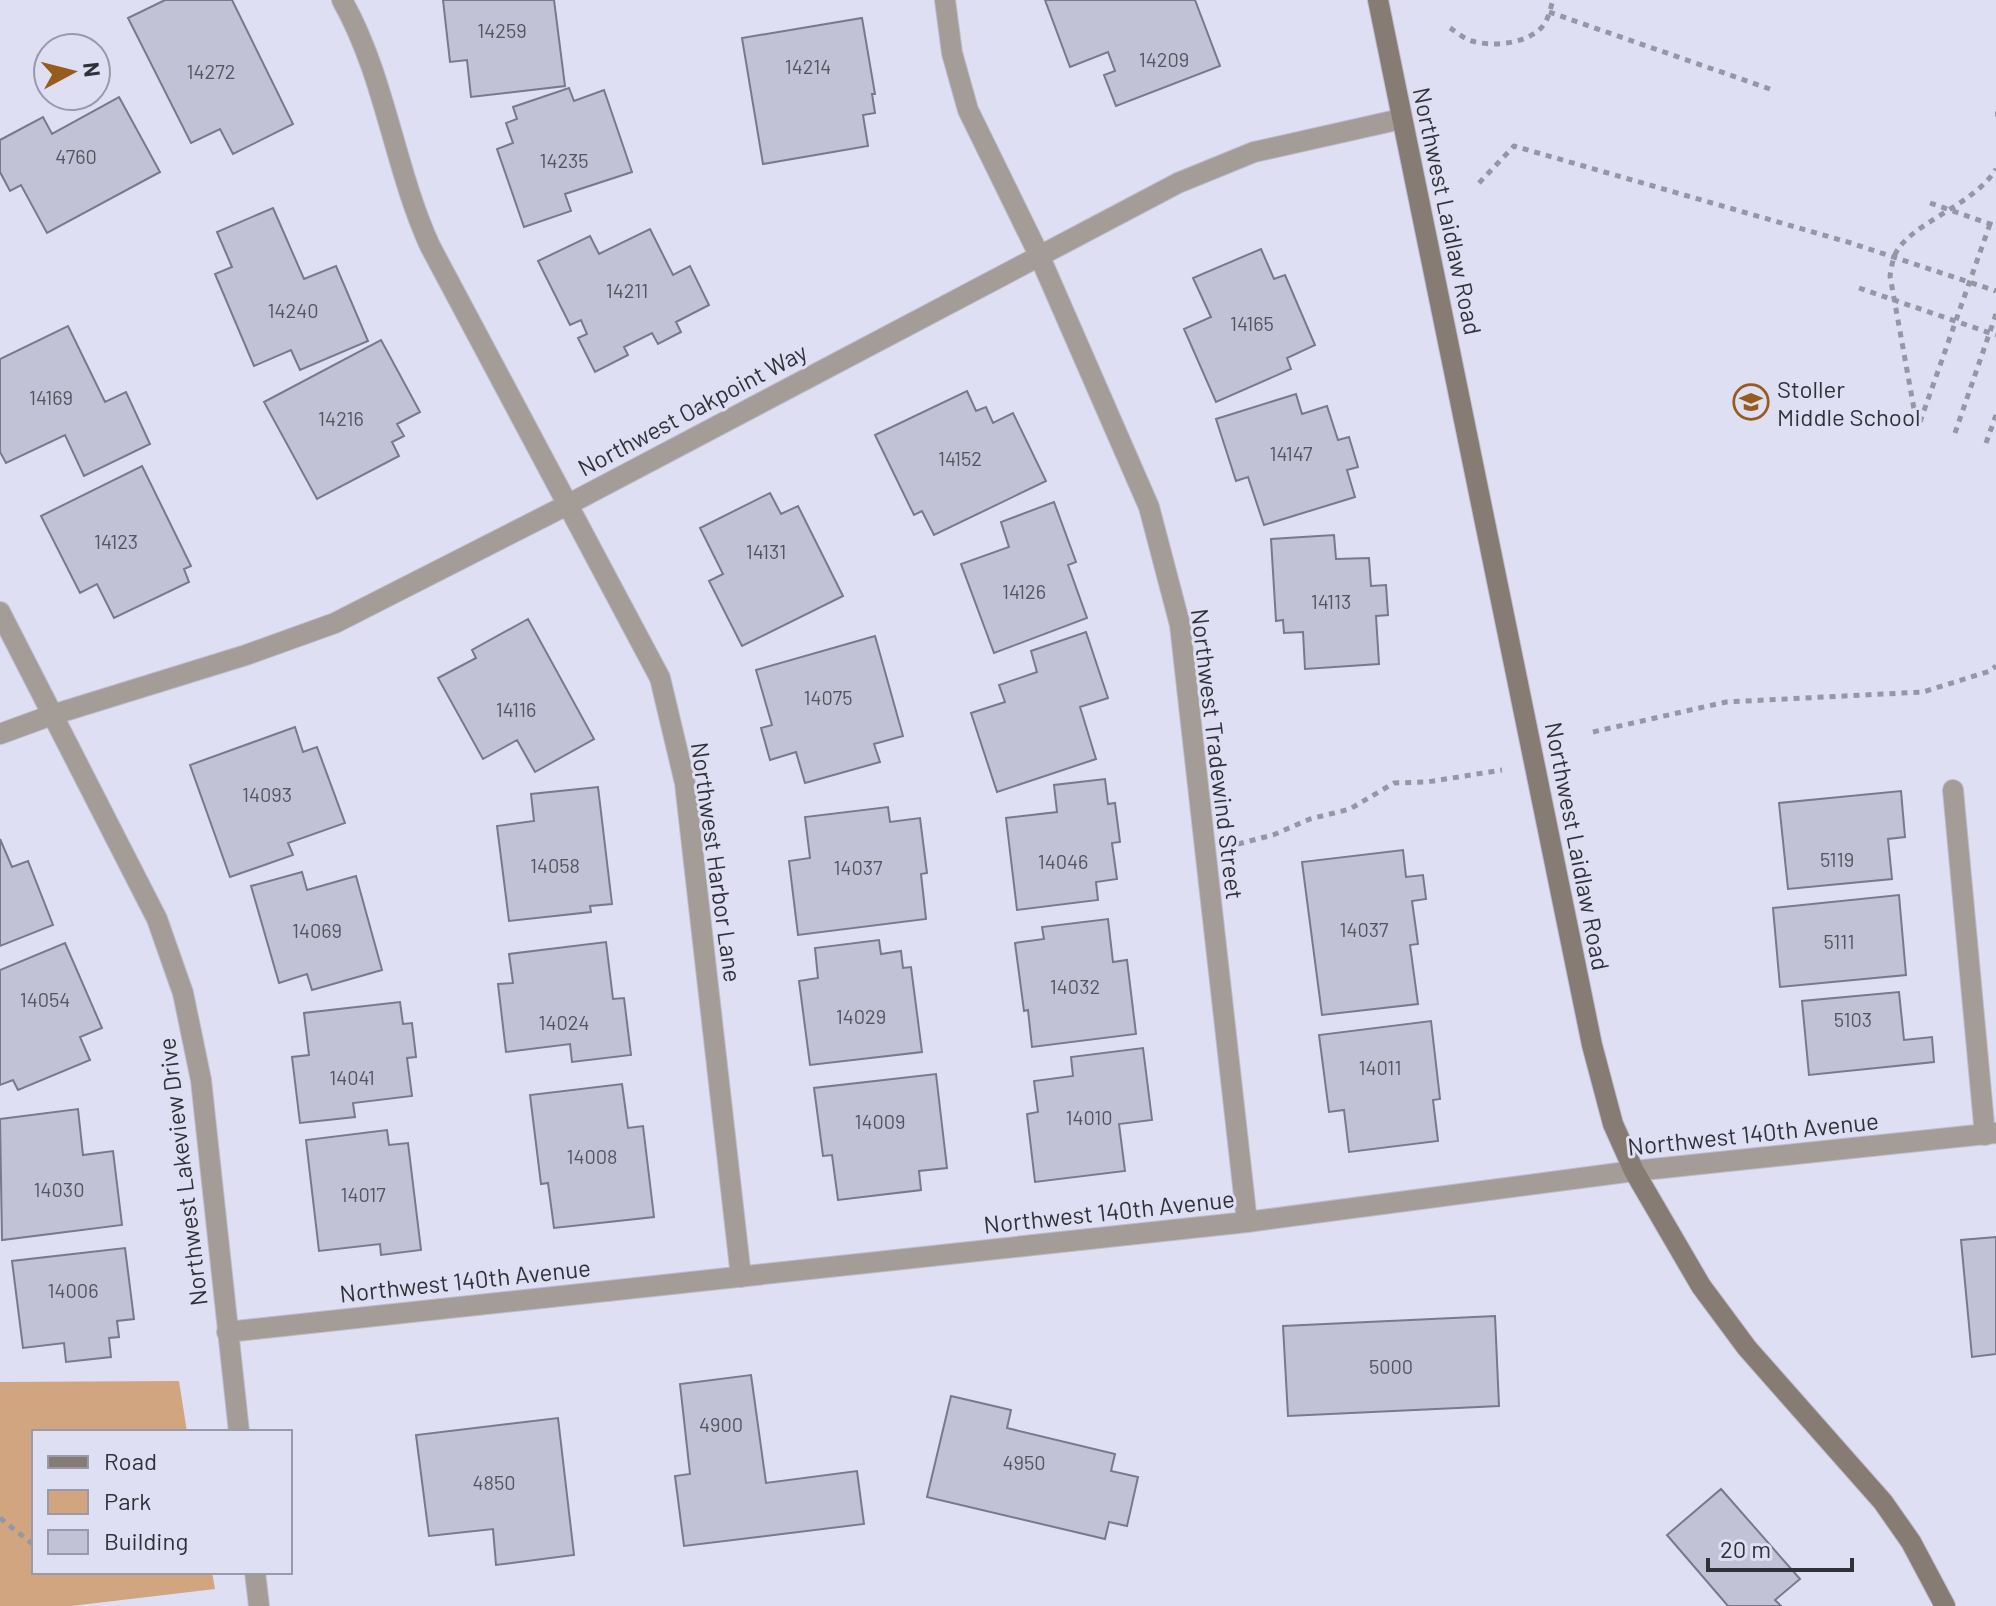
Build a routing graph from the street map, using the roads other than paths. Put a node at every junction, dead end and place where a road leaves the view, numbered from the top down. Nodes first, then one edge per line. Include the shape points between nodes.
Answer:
1 (342, 0) edge
2 (945, 0) edge
3 (1378, 0) edge
4 (1401, 119) junction
5 (1039, 255) junction
6 (569, 504) junction
7 (0, 612) edge
8 (52, 715) junction
9 (0, 734) edge
10 (1953, 790) dead end
11 (1991, 1134) edge
12 (1634, 1171) junction
13 (1247, 1222) junction
14 (741, 1277) junction
15 (227, 1332) junction
16 (239, 1430) edge
17 (255, 1574) edge
18 (259, 1606) edge
19 (1945, 1606) edge

1 - 6 street, Northwest Harbor Lane via 366,51 430,246
2 - 5 street, Northwest Tradewind Street via 968,110
3 - 4 main road, Northwest Laidlaw Road
4 - 5 street, Northwest Oakpoint Way via 1254,152 1178,183
4 - 12 main road, Northwest Laidlaw Road via 1592,1045 1613,1124
5 - 6 street, Northwest Oakpoint Way
5 - 13 street, Northwest Tradewind Street via 1149,507 1180,625
6 - 8 street, Northwest Oakpoint Way via 335,623
6 - 14 street, Northwest Harbor Lane via 660,678 685,783
7 - 8 street, Northwest Lakeview Drive
8 - 9 street, Northwest Oakpoint Way
8 - 15 street, Northwest Lakeview Drive via 157,919 183,993 201,1080
10 - 11 street
11 - 12 street, Northwest 140th Avenue
12 - 13 street, Northwest 140th Avenue
12 - 19 main road, Northwest Laidlaw Road via 1701,1286 1747,1348 1883,1502
13 - 14 street, Northwest 140th Avenue
14 - 15 street, Northwest 140th Avenue
15 - 16 street, Northwest Lakeview Drive
17 - 18 street

